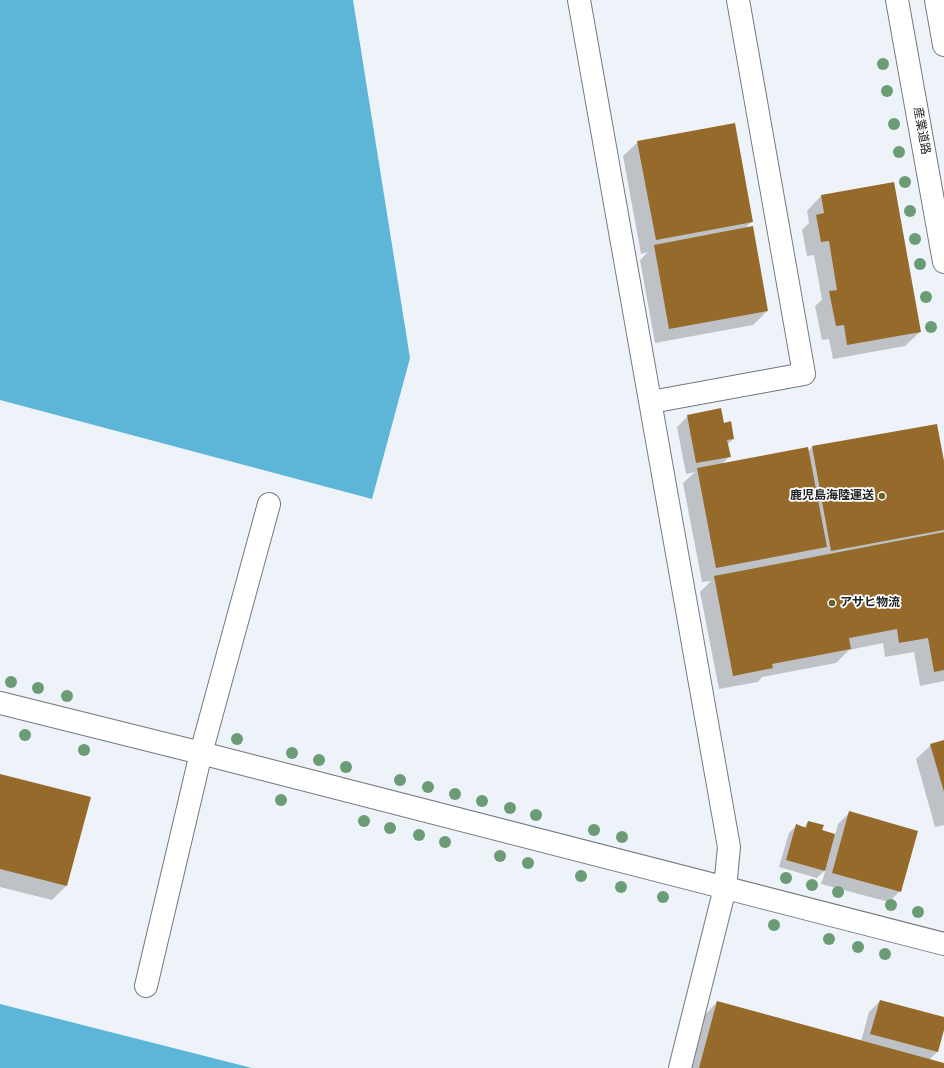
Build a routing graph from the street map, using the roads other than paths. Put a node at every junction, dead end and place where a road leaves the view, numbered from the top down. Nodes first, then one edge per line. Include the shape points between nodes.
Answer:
1 (579, 0) edge
2 (738, 0) edge
3 (897, 0) edge
4 (936, 0) edge
5 (944, 45) edge
6 (944, 262) edge
7 (651, 402) junction
8 (269, 504) dead end
9 (0, 703) edge
10 (201, 753) junction
11 (726, 888) junction
12 (944, 944) edge
13 (146, 986) dead end
14 (680, 1068) edge

1 - 7 street
2 - 7 street via 804,374
3 - 6 street, 産業道路
4 - 5 street
7 - 11 street via 730,847
8 - 10 street
9 - 10 street
10 - 11 street
10 - 13 street
11 - 12 street
11 - 14 street

